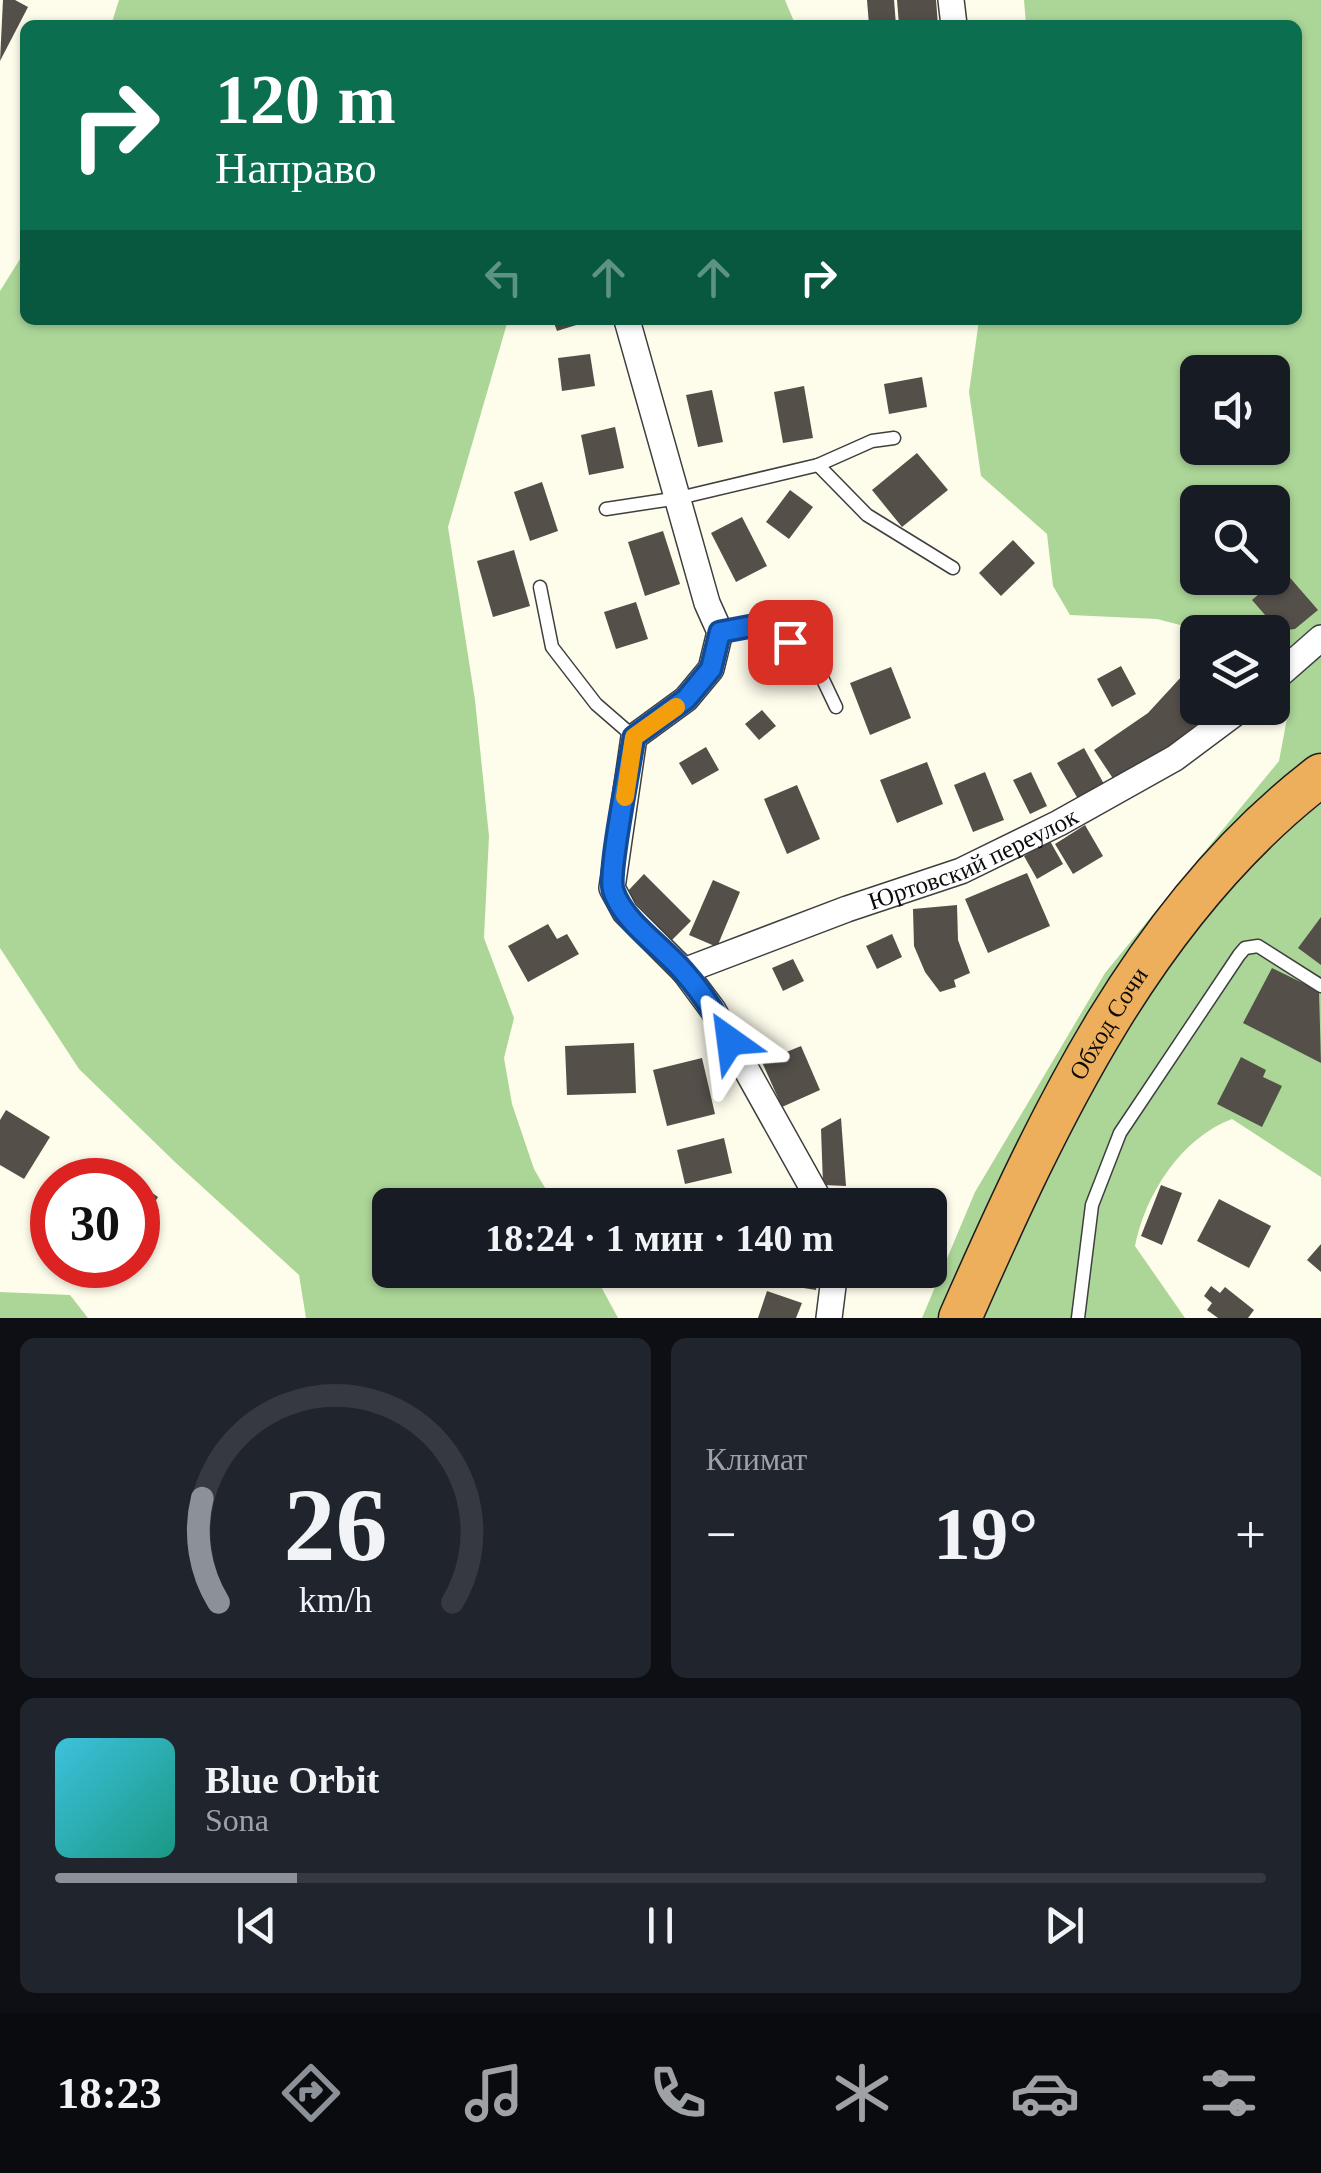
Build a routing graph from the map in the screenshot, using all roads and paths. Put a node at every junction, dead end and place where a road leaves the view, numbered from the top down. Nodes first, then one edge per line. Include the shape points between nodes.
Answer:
1 (628, 325) edge
2 (894, 438) dead end
3 (818, 465) junction
4 (679, 498) junction
5 (606, 509) dead end
6 (953, 568) dead end
7 (540, 587) dead end
8 (720, 632) junction
9 (1321, 638) edge
10 (1290, 665) edge
11 (836, 707) dead end
12 (1220, 725) edge
13 (634, 737) junction
14 (1321, 775) edge
15 (684, 972) junction
16 (1321, 986) edge
17 (812, 1188) edge
18 (832, 1288) edge
19 (828, 1318) edge
20 (960, 1318) edge
21 (1078, 1318) edge

1 - 4 street
2 - 3 lane
3 - 4 lane
3 - 6 lane via 867,515
4 - 5 lane
4 - 8 street
7 - 13 lane via 552,646 596,704
8 - 11 lane via 752,626 790,642 816,665
8 - 13 street via 711,669 686,699
9 - 10 street
12 - 15 street, Юртовский переулок via 1176,758 961,871
13 - 15 street via 612,888 625,912
14 - 20 highway, Обход Сочи via 1211,880 1130,981 1011,1203
15 - 17 street via 713,1010
16 - 21 lane via 1258,946 1239,955 1120,1133 1092,1204
18 - 19 street

